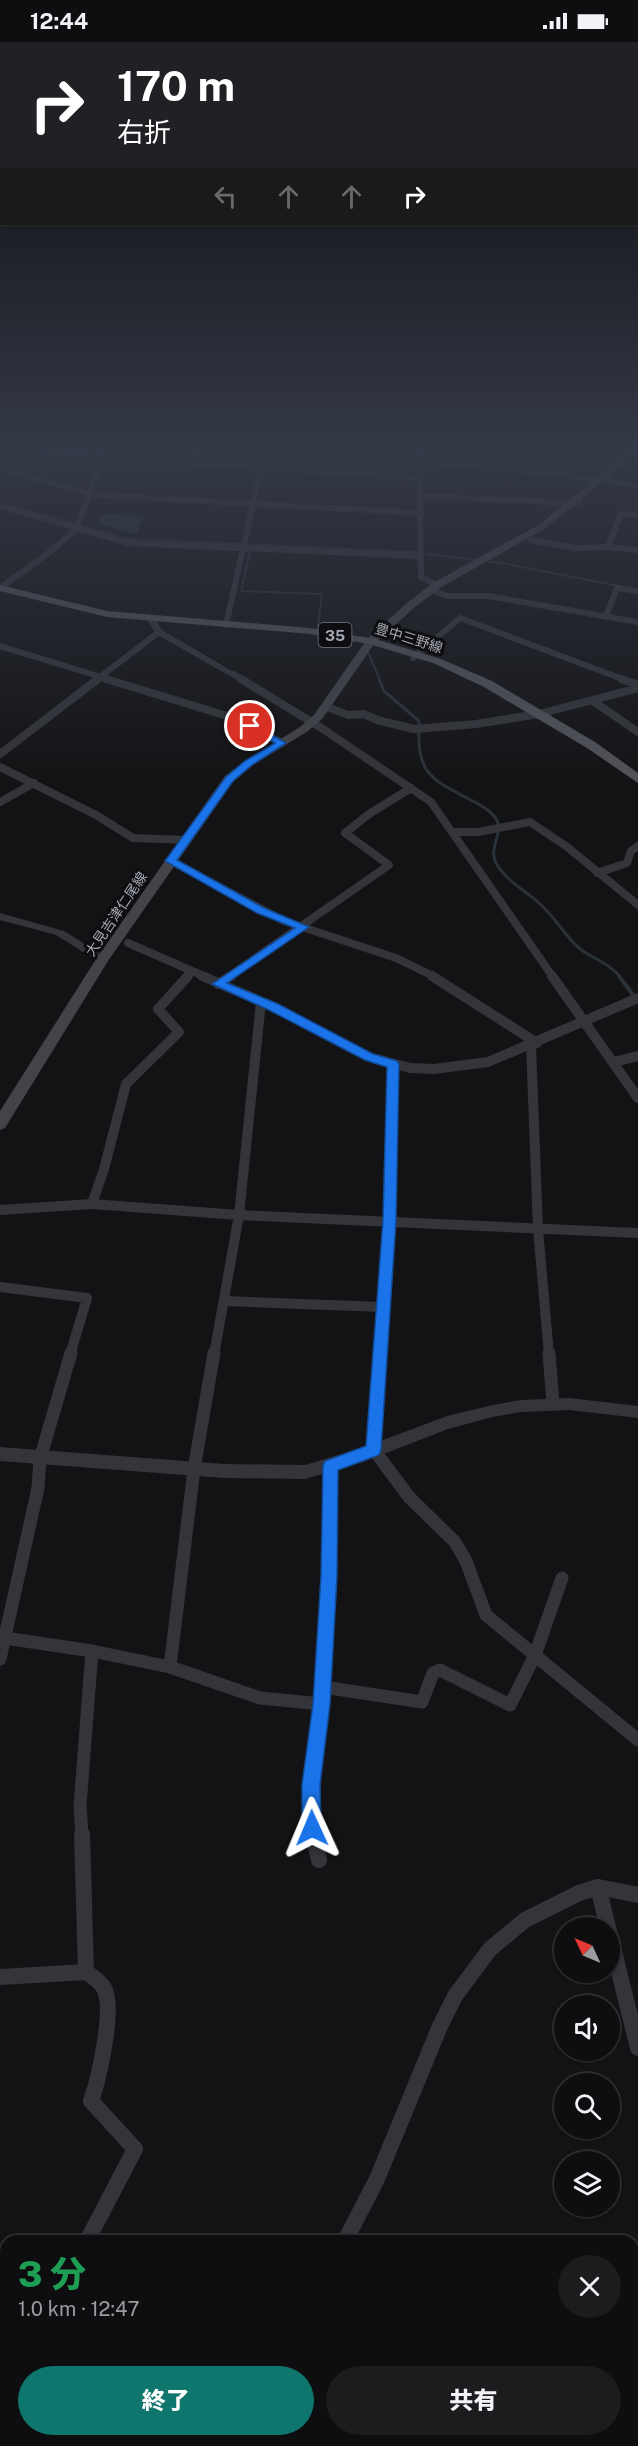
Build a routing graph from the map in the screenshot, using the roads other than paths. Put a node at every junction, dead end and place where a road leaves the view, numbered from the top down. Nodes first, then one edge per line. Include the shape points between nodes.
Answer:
1 (41, 558) edge
2 (241, 558) edge
3 (421, 558) edge
4 (485, 558) edge
5 (434, 587) junction
6 (0, 588) edge
7 (638, 591) edge
8 (606, 616) junction
9 (150, 618) junction
10 (638, 622) edge
11 (226, 625) junction
12 (159, 632) junction
13 (371, 641) junction
14 (0, 646) edge
15 (415, 656) junction
16 (233, 674) joint
17 (100, 676) junction
18 (638, 686) edge
19 (593, 701) junction
20 (327, 707) junction
21 (539, 714) junction
22 (312, 722) junction
23 (638, 732) edge
24 (282, 743) junction
25 (0, 754) edge
26 (0, 767) edge
27 (638, 779) edge
28 (34, 783) junction
29 (411, 788) junction
30 (0, 802) edge
31 (454, 832) junction
32 (187, 840) junction
33 (638, 846) edge
34 (171, 861) junction
35 (597, 873) junction
36 (638, 904) edge
37 (0, 916) edge
38 (303, 927) junction
39 (128, 943) dead end
40 (103, 959) junction
41 (190, 972) junction
42 (218, 984) junction
43 (638, 998) edge
44 (261, 1002) junction
45 (584, 1021) junction
46 (534, 1044) junction
47 (638, 1056) edge
48 (614, 1062) junction
49 (393, 1064) junction
50 (638, 1098) edge
51 (0, 1124) edge
52 (92, 1204) junction
53 (0, 1210) edge
54 (238, 1215) junction
55 (389, 1220) junction
56 (538, 1229) junction
57 (638, 1233) edge
58 (0, 1287) edge
59 (224, 1301) junction
60 (383, 1307) junction
61 (553, 1404) junction
62 (638, 1412) edge
63 (374, 1450) junction
64 (0, 1454) edge
65 (40, 1459) junction
66 (330, 1466) junction
67 (194, 1469) junction
68 (562, 1578) dead end
69 (5, 1638) junction
70 (92, 1651) junction
71 (535, 1655) junction
72 (0, 1659) edge
73 (170, 1667) junction
74 (323, 1687) junction
75 (322, 1704) junction
76 (638, 1740) edge
77 (319, 1860) dead end
78 (598, 1887) junction
79 (638, 1895) edge
80 (86, 1972) junction
81 (0, 1977) edge
82 (638, 2048) edge
83 (90, 2235) edge
84 (348, 2235) edge

1 - 6 street
2 - 11 street
3 - 5 street via 421,577
4 - 5 main road, 大見吉津仁尾線
5 - 8 street via 448,596 488,596
5 - 13 main road, 大見吉津仁尾線
6 - 9 main road, 豊中三野線 / 35 via 84,609
7 - 8 street via 617,588
8 - 10 street
9 - 11 main road, 豊中三野線 / 35
9 - 12 street
11 - 13 main road, 豊中三野線 / 35 via 310,631
12 - 16 street
12 - 17 street
13 - 15 main road, 豊中三野線 / 35
13 - 20 main road, 大見吉津仁尾線
14 - 17 street
15 - 18 street via 460,618
15 - 21 main road, 豊中三野線 / 35 via 476,678
16 - 22 street
17 - 24 street via 234,718
17 - 25 street
18 - 19 street
19 - 21 street
19 - 23 street
20 - 21 street via 414,729
20 - 22 main road, 大見吉津仁尾線
21 - 27 main road, 豊中三野線 / 35
22 - 24 main road, 大見吉津仁尾線
22 - 29 street
24 - 32 main road, 大見吉津仁尾線 via 229,779
26 - 28 street
28 - 30 street
28 - 32 street via 133,838
29 - 31 street via 431,802
29 - 38 street via 345,833 389,865
31 - 35 street via 478,832 530,822
31 - 45 street
32 - 34 main road, 大見吉津仁尾線
33 - 35 street via 631,851 627,863
34 - 38 street via 261,910
34 - 40 main road, 大見吉津仁尾線
35 - 36 street
37 - 40 street via 60,933
38 - 42 street
38 - 46 street via 435,977
39 - 41 street
40 - 51 main road, 大見吉津仁尾線
41 - 42 street
41 - 52 street via 158,1009 179,1032 126,1084
42 - 44 street
43 - 45 street
44 - 49 street via 369,1057
44 - 54 street
45 - 46 street
45 - 48 street
46 - 49 street via 476,1065 434,1069
46 - 56 street
47 - 48 street
48 - 50 street
49 - 55 street
52 - 53 street
52 - 54 street
54 - 55 street
54 - 59 street
55 - 56 street
55 - 60 street
56 - 57 street
56 - 61 street
58 - 65 street via 87,1298
59 - 60 street
59 - 67 street
60 - 63 street
61 - 62 street
61 - 63 street via 493,1411
63 - 66 street
63 - 71 street via 409,1497 455,1542 486,1615
64 - 65 street
65 - 67 street
65 - 69 street via 38,1488
66 - 67 street via 305,1472 262,1473
66 - 74 street
67 - 73 street
68 - 71 street
69 - 70 street
69 - 72 street
70 - 73 street
70 - 80 street via 80,1806
71 - 74 street via 510,1705 440,1670 433,1673 422,1702
71 - 76 street
73 - 75 street via 260,1698
74 - 75 street
75 - 77 street via 311,1785 312,1828
78 - 79 street
78 - 82 street
78 - 84 street via 525,1920 490,1949 455,1996 377,2179
80 - 81 street
80 - 83 street via 104,1988 108,2008 97,2086 91,2101 135,2149

